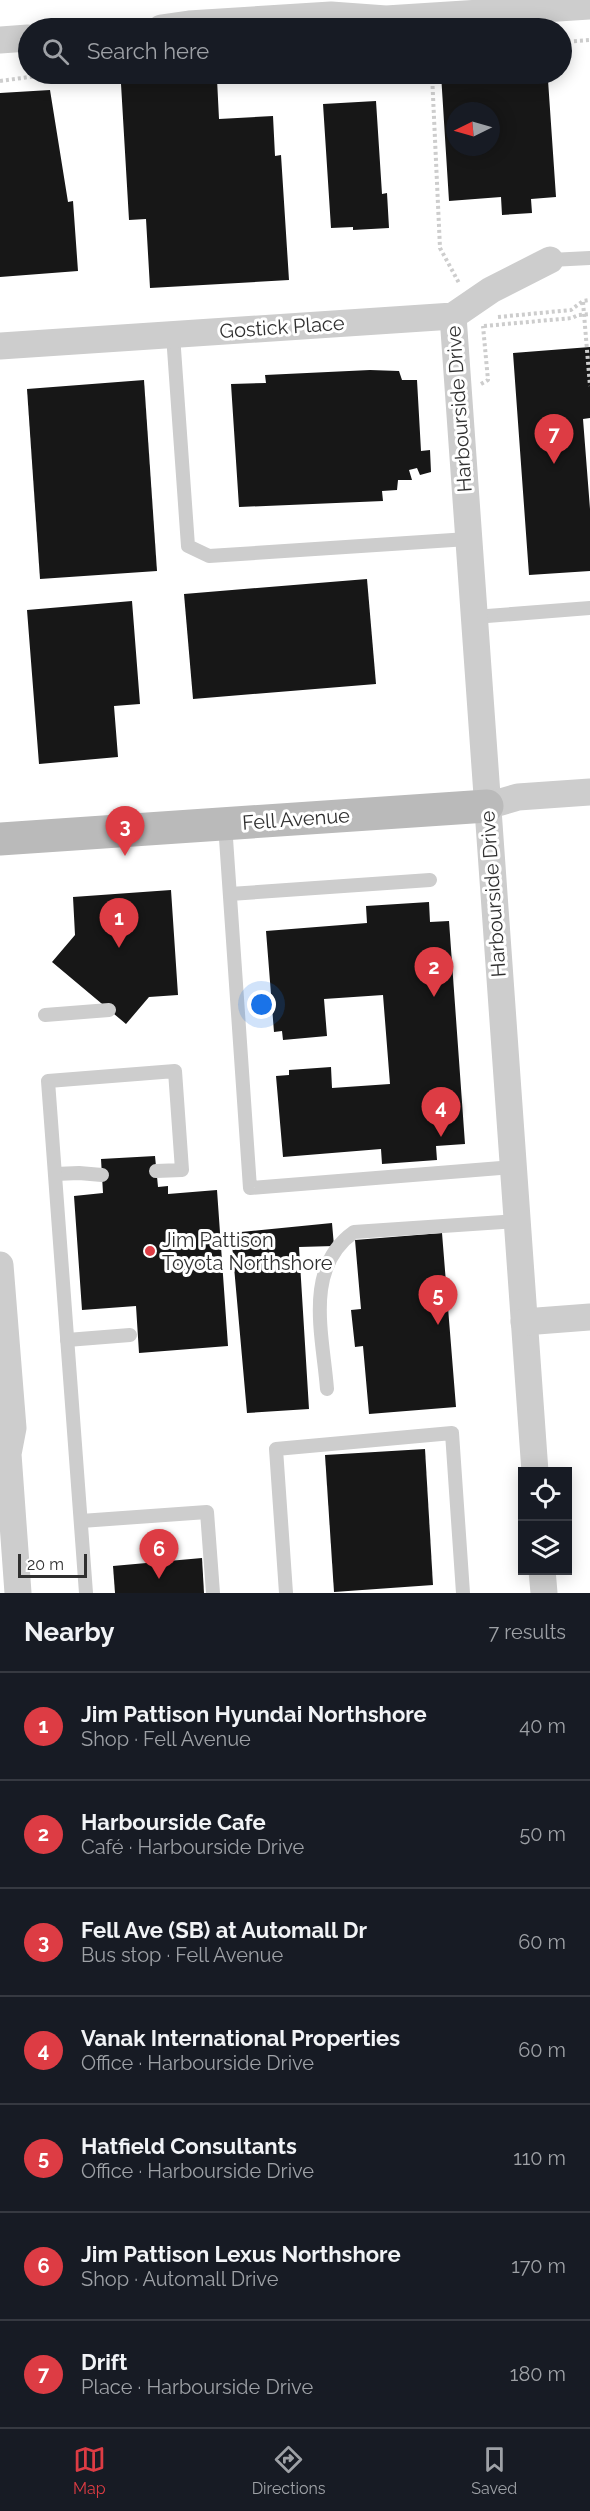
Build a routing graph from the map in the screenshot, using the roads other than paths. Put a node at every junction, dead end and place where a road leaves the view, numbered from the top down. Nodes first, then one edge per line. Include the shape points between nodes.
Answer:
1 (590, 6) edge
2 (284, 18) edge
3 (372, 18) edge
4 (402, 18) edge
5 (18, 39) edge
6 (0, 40) edge
7 (590, 258) edge
8 (550, 260) joint
9 (453, 316) junction
10 (173, 335) junction
11 (0, 346) edge
12 (468, 539) junction
13 (590, 608) edge
14 (474, 617) junction
15 (590, 792) edge
16 (487, 806) junction
17 (225, 824) junction
18 (0, 839) edge
19 (430, 880) dead end
20 (230, 894) junction
21 (109, 1010) dead end
22 (45, 1015) dead end
23 (513, 1167) junction
24 (156, 1171) dead end
25 (55, 1174) junction
26 (102, 1175) dead end
27 (517, 1221) junction
28 (0, 1265) edge
29 (590, 1317) edge
30 (524, 1322) junction
31 (130, 1335) dead end
32 (67, 1340) junction
33 (327, 1389) dead end
34 (4, 1449) edge
35 (535, 1467) edge
36 (81, 1521) junction
37 (542, 1575) edge
38 (18, 1593) edge
39 (86, 1593) edge
40 (213, 1593) edge
41 (286, 1593) edge
42 (463, 1593) edge
43 (544, 1593) edge

1 - 4 street
2 - 3 street via 331,15
5 - 6 street
7 - 8 lane
8 - 9 street via 490,290
9 - 10 street, Gostick Place
9 - 12 street, Harbourside Drive
10 - 11 street, Gostick Place
10 - 12 lane via 188,546 209,556
12 - 14 street, Harbourside Drive
13 - 14 lane
14 - 16 street, Harbourside Drive
15 - 16 street, Fell Avenue via 518,797
16 - 17 street, Fell Avenue
16 - 23 street, Harbourside Drive
17 - 18 street, Fell Avenue
17 - 20 lane
19 - 20 lane
20 - 23 lane via 250,1188
21 - 22 lane
23 - 27 street, Harbourside Drive
24 - 25 lane via 182,1170 175,1071 48,1081
25 - 26 lane
25 - 32 lane
27 - 30 street, Harbourside Drive
27 - 33 lane via 354,1232 343,1240 325,1265 319,1290
28 - 34 street via 13,1428
29 - 30 street
30 - 35 street, Harbourside Drive
31 - 32 lane
32 - 36 lane
34 - 38 street
36 - 39 lane
36 - 40 lane via 207,1512
37 - 43 street
41 - 42 lane via 276,1449 452,1433

